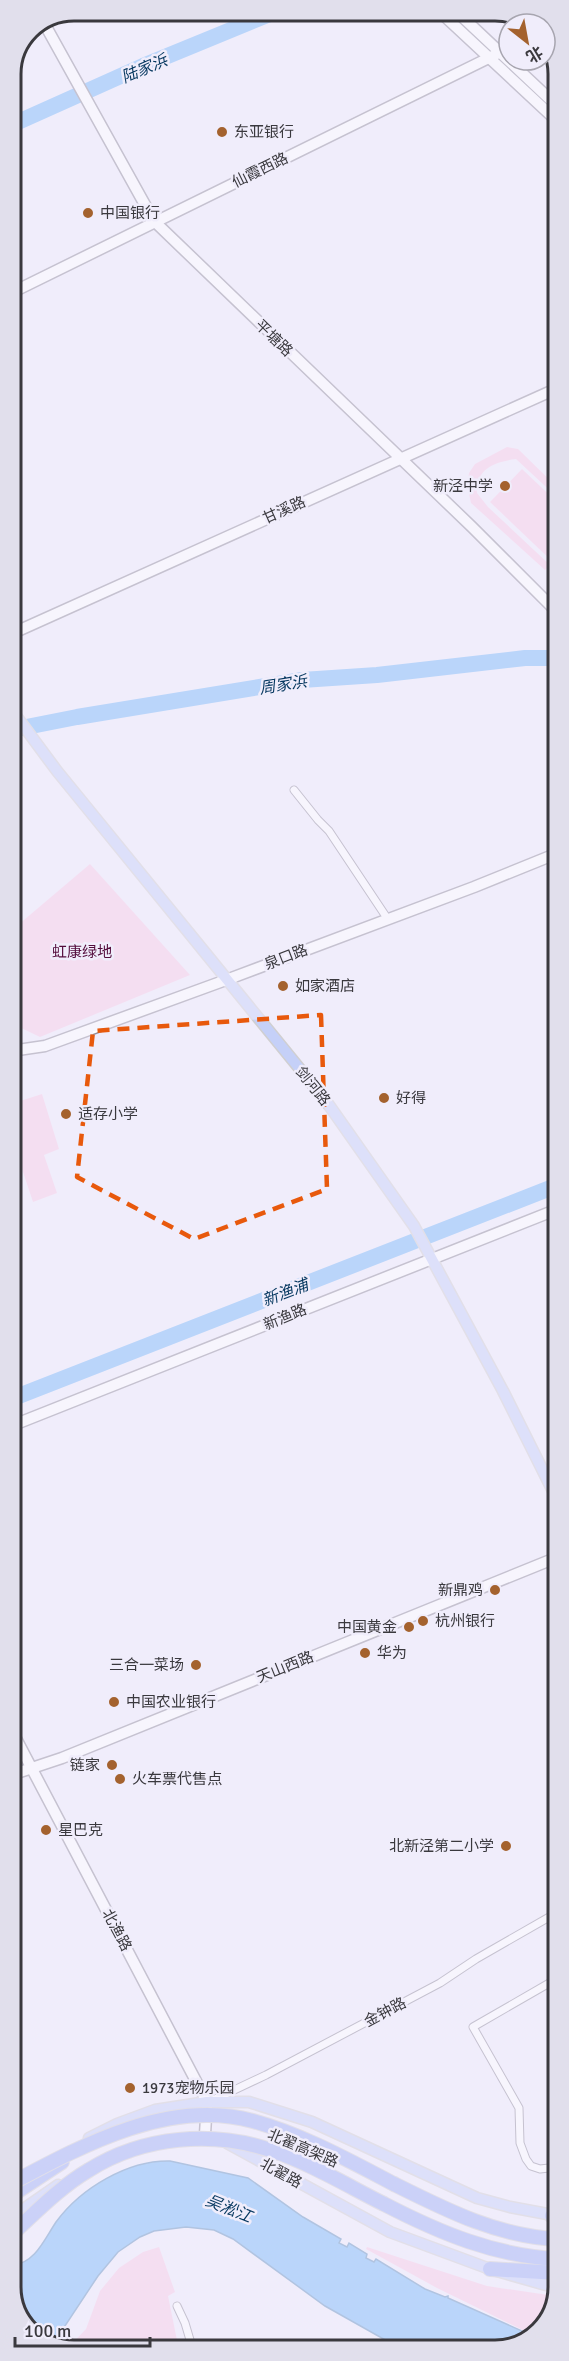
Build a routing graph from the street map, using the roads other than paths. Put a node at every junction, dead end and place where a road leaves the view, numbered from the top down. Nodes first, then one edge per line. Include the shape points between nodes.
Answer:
1 (454, 21) edge
2 (466, 21) edge
3 (47, 28) edge
4 (497, 50) edge
5 (497, 51) edge
6 (497, 53) edge
7 (516, 72) edge
8 (520, 72) edge
9 (548, 98) edge
10 (548, 110) edge
11 (154, 221) junction
12 (21, 288) edge
13 (548, 392) edge
14 (399, 458) junction
15 (548, 603) edge
16 (21, 629) edge
17 (21, 722) edge
18 (294, 790) dead end
19 (548, 857) edge
20 (387, 918) junction
21 (226, 980) junction
22 (21, 1050) edge
23 (548, 1213) edge
24 (433, 1258) junction
25 (21, 1422) edge
26 (548, 1482) edge
27 (548, 1561) edge
28 (21, 1747) edge
29 (33, 1769) junction
30 (21, 1772) edge
31 (548, 1918) edge
32 (548, 1984) edge
33 (207, 2102) junction
34 (205, 2134) junction
35 (86, 2146) junction
36 (548, 2168) edge
37 (21, 2178) edge
38 (21, 2186) edge
39 (21, 2186) edge
40 (21, 2211) edge
41 (548, 2214) edge
42 (21, 2226) edge
43 (548, 2238) edge
44 (548, 2258) edge
45 (490, 2269) junction
46 (548, 2272) edge
47 (548, 2285) edge
48 (177, 2306) dead end
49 (191, 2340) edge

1 - 5 street
2 - 4 street
3 - 11 street, 平塘路
6 - 11 street, 仙霞西路
7 - 10 street
8 - 9 street
11 - 12 street, 仙霞西路
11 - 14 street, 平塘路
13 - 14 street, 甘溪路
14 - 15 street, 平塘路
14 - 16 street, 甘溪路
17 - 21 main road, 剑河路
18 - 20 street via 329,831
19 - 20 street, 泉口路
20 - 21 street, 泉口路
21 - 22 street, 泉口路 via 45,1046
21 - 24 main road, 剑河路 via 326,1101
23 - 24 street, 新渔路
24 - 25 street, 新渔路
24 - 26 main road, 剑河路
27 - 29 street, 天山西路
28 - 29 street, 北渔路
29 - 30 street, 天山西路
29 - 33 street, 北渔路
31 - 33 street, 金钟路 via 440,1983 267,2075
32 - 36 street via 473,2027 519,2108 520,2143 526,2159 531,2166
33 - 34 street
33 - 38 main road via 155,2110 117,2124 83,2141
33 - 41 main road via 267,2106 312,2122 477,2198
34 - 40 main road, 北翟路 via 167,2134 90,2163
34 - 45 main road, 北翟路 via 390,2232
35 - 37 highway, bridge
35 - 39 highway, bridge
35 - 43 highway, 北翟高架路, bridge via 147,2123 210,2115 251,2120 326,2149 468,2220 508,2232
42 - 44 highway, 北翟高架路, bridge via 88,2170 126,2152 209,2138 274,2151 458,2239 499,2252
45 - 46 highway
45 - 47 main road, 北翟路
48 - 49 street

